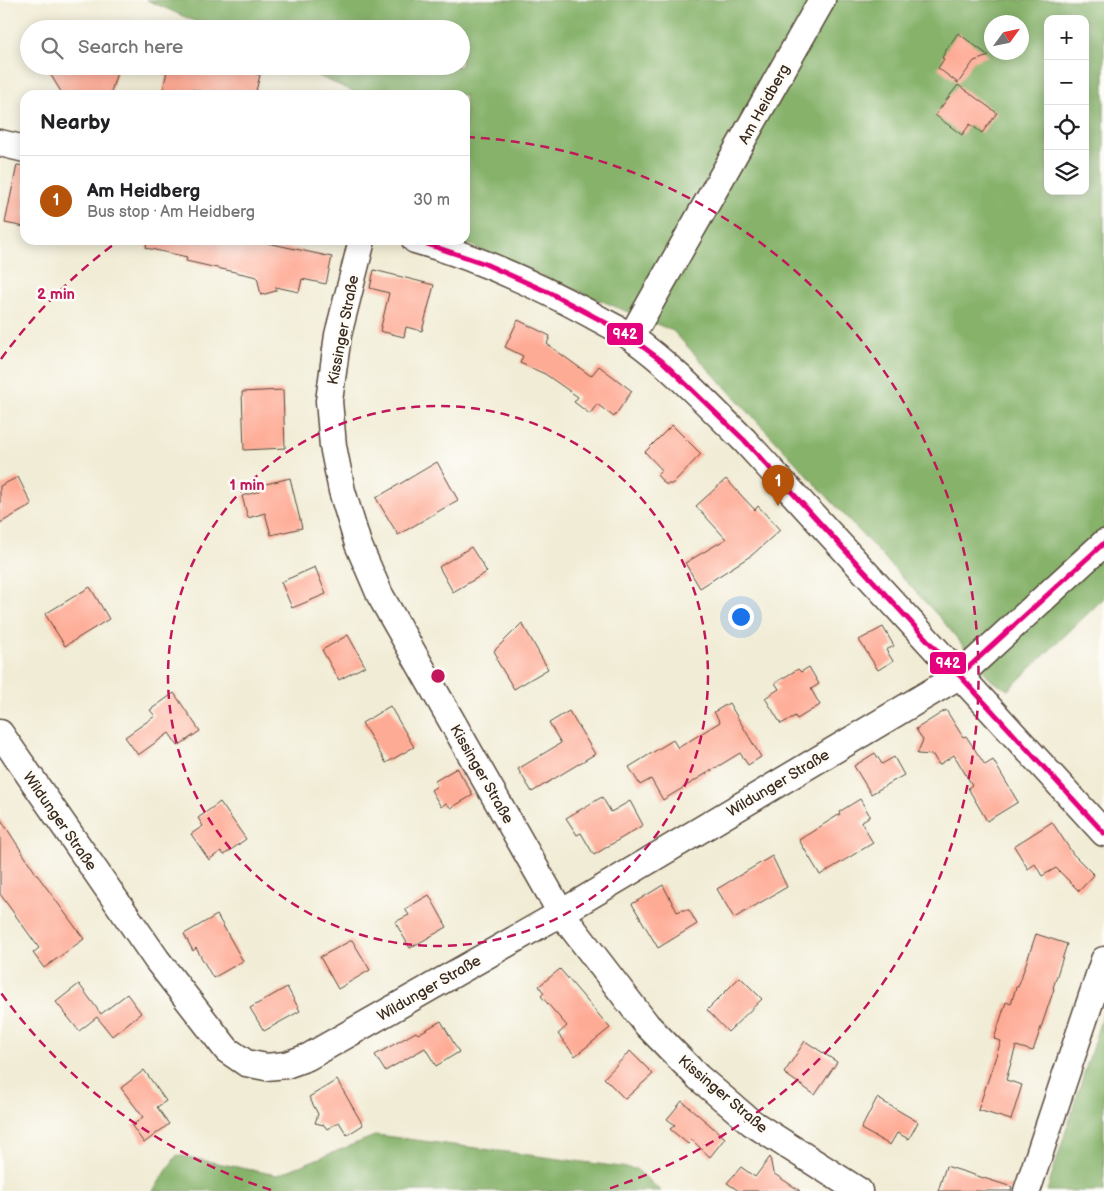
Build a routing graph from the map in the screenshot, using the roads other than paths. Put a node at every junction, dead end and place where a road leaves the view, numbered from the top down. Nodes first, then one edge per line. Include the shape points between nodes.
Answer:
1 (822, 0) edge
2 (0, 144) edge
3 (20, 148) edge
4 (361, 245) edge
5 (434, 245) edge
6 (631, 337) junction
7 (1104, 542) edge
8 (960, 675) junction
9 (0, 733) edge
10 (1104, 833) edge
11 (561, 912) junction
12 (1104, 960) edge
13 (859, 1191) edge
14 (1027, 1191) edge

1 - 6 street, Am Heidberg
2 - 3 street
4 - 11 street, Kissinger Straße via 338,335 329,401 342,491 358,544 380,595
5 - 6 street via 568,302
6 - 8 street via 682,380 744,440
7 - 8 street, Wildunger Straße
8 - 10 street
8 - 11 street, Wildunger Straße
9 - 11 street, Wildunger Straße via 158,960 227,1050 246,1063 266,1067 286,1065 308,1057
11 - 13 street, Kissinger Straße via 648,1025 698,1077 752,1123
12 - 14 street

